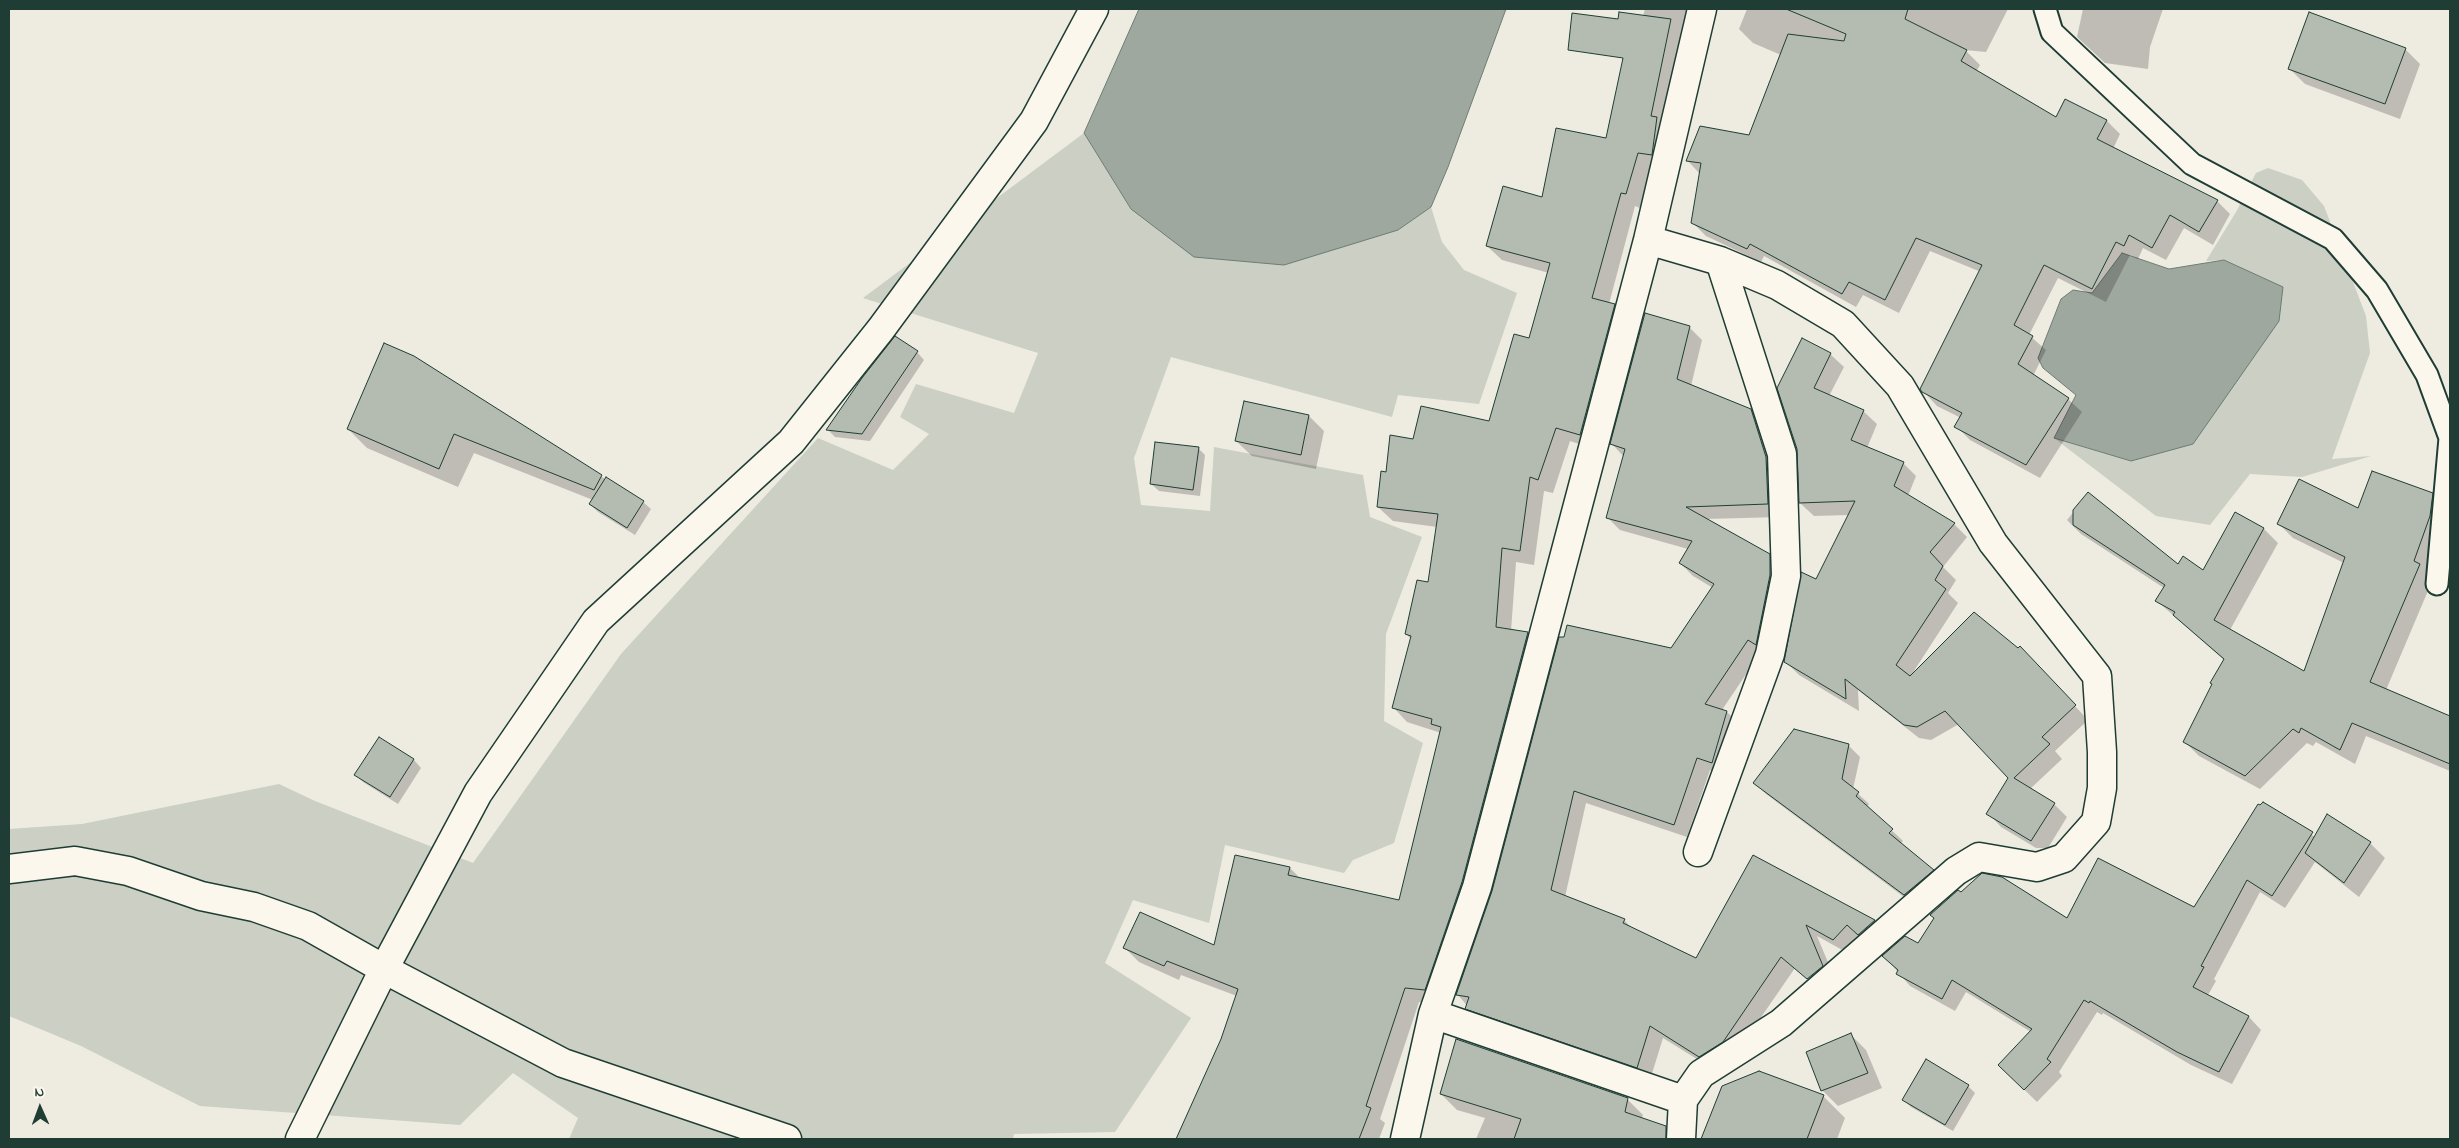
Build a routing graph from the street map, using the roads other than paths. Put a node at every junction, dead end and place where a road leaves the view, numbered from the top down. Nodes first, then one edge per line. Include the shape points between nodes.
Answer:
1 (1094, 9) edge
2 (1702, 9) edge
3 (2045, 9) edge
4 (1648, 240) junction
5 (1720, 261) junction
6 (2437, 584) dead end
7 (1698, 852) dead end
8 (9, 869) edge
9 (384, 969) junction
10 (1433, 1014) junction
11 (1683, 1100) junction
12 (300, 1139) edge
13 (788, 1139) edge
14 (1405, 1139) edge
15 (1681, 1139) edge

1 - 9 street via 1034,121 881,329 791,442 596,621 478,793
2 - 4 street
3 - 6 lane via 2052,32 2192,164 2333,239 2378,290 2427,375 2450,438
4 - 5 street
4 - 10 street via 1478,887
5 - 7 street via 1782,454 1786,576 1770,654
5 - 11 street via 1777,285 1843,324 1900,386 1993,543 2097,676 2102,788 2096,822 2064,858 2037,868 1979,857 1956,871 1780,1023 1701,1074
8 - 9 street via 75,861 128,871 201,896 254,907 308,926
9 - 12 street
9 - 13 street via 563,1063
10 - 11 street
10 - 14 street
11 - 15 street

